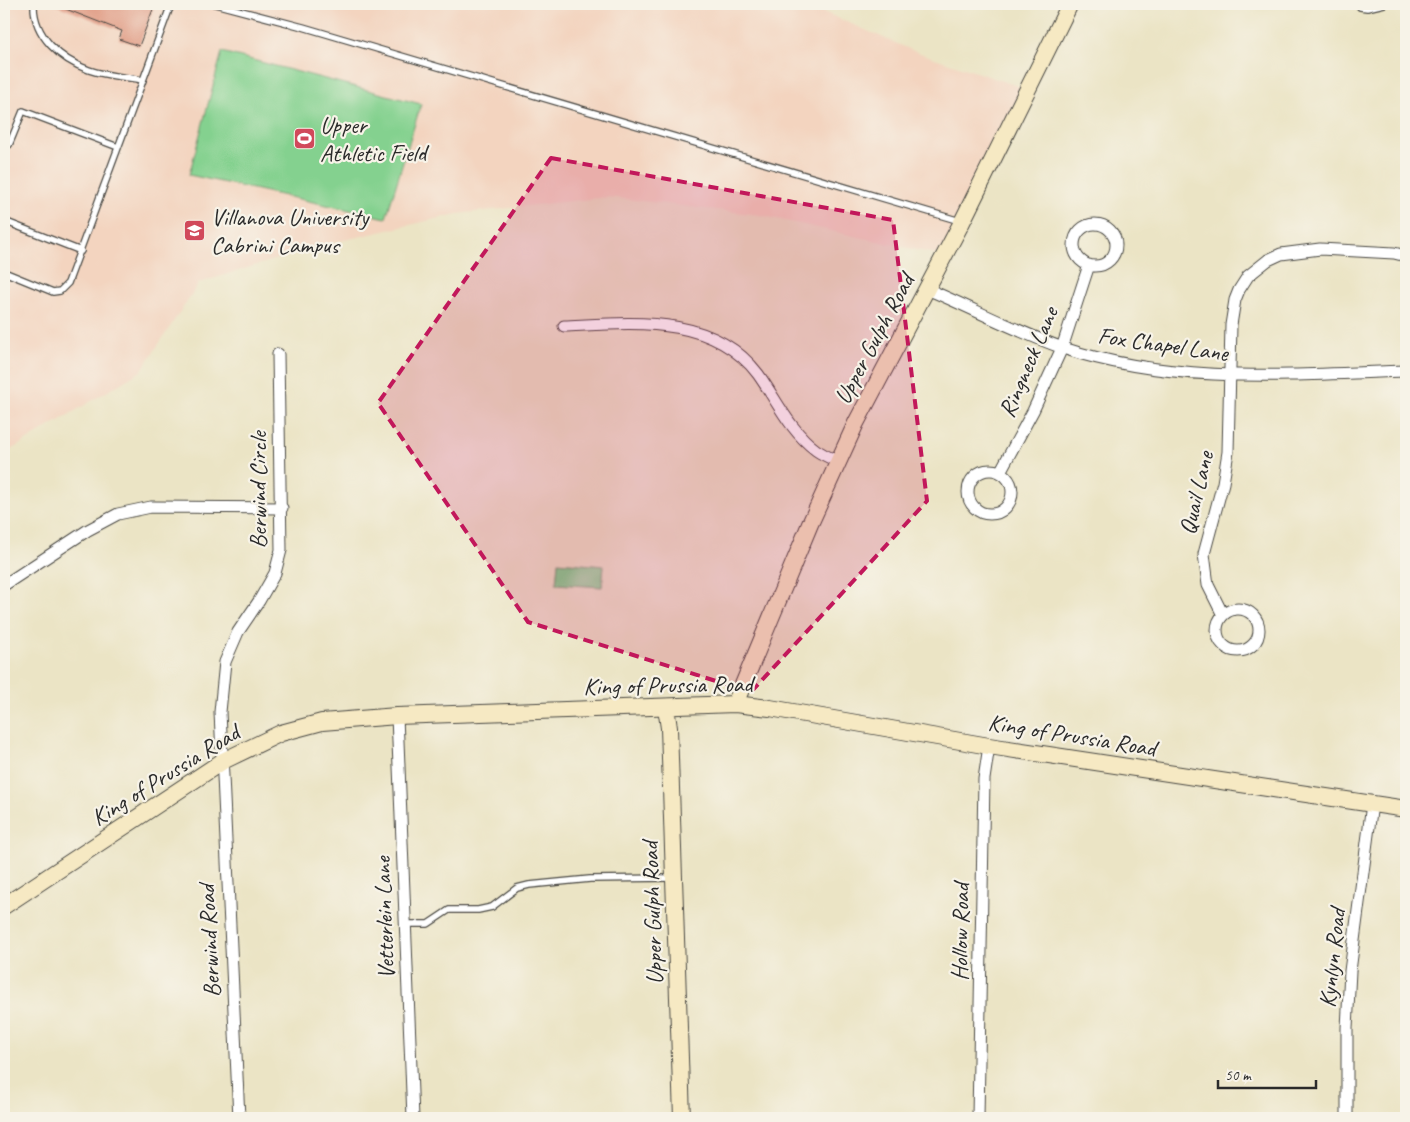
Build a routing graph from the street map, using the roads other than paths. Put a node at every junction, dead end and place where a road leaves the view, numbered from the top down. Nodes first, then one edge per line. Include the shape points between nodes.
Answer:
1 (34, 4) edge
2 (173, 4) edge
3 (216, 4) edge
4 (1070, 4) edge
5 (1358, 4) edge
6 (1384, 4) edge
7 (143, 80) junction
8 (4, 145) edge
9 (118, 147) junction
10 (4, 221) edge
11 (962, 222) junction
12 (80, 250) junction
13 (1406, 256) edge
14 (1089, 265) dead end
15 (4, 272) edge
16 (927, 288) junction
17 (564, 326) dead end
18 (1062, 348) junction
19 (278, 354) dead end
20 (1406, 371) edge
21 (1230, 376) junction
22 (839, 462) junction
23 (1000, 472) junction
24 (282, 508) junction
25 (4, 585) edge
26 (1223, 614) dead end
27 (736, 704) junction
28 (666, 707) junction
29 (397, 716) junction
30 (989, 746) junction
31 (223, 761) junction
32 (1372, 804) junction
33 (1406, 809) edge
34 (674, 878) junction
35 (4, 906) edge
36 (405, 924) junction
37 (239, 1118) edge
38 (413, 1118) edge
39 (682, 1118) edge
40 (978, 1118) edge
41 (1347, 1118) edge

1 - 7 lane via 36,26 56,51 89,70
2 - 7 lane
3 - 11 lane
4 - 11 street, Upper Gulph Road
5 - 6 lane via 1367,8
7 - 9 lane
8 - 9 lane via 10,145 23,111
9 - 12 lane
10 - 12 lane
11 - 16 street, Upper Gulph Road
12 - 15 lane via 68,284 60,291 53,292
13 - 21 street, Quail Lane via 1394,252 1320,249 1281,254 1268,260 1248,276 1235,300
14 - 18 street, Ringneck Lane
16 - 18 street, Fox Chapel Lane
16 - 22 street, Upper Gulph Road
17 - 22 street via 637,323 695,330 719,340 740,354 757,373 805,439 816,450
18 - 21 street, Fox Chapel Lane via 1140,367
18 - 23 street, Ringneck Lane
19 - 24 street, Berwind Circle
20 - 21 street, Fox Chapel Lane
21 - 26 street, Quail Lane via 1226,467 1204,554 1208,585
22 - 27 street, Upper Gulph Road
23 - 23 street via 981,472 970,482 970,503 984,514 1003,512 1013,496 1010,481
24 - 25 street via 151,507 118,514
24 - 31 street, Berwind Circle via 282,550 275,573 238,632 225,662 220,712
27 - 28 street, King of Prussia Road
27 - 30 street, King of Prussia Road
28 - 29 street, King of Prussia Road
28 - 34 street, Upper Gulph Road
29 - 31 street, King of Prussia Road via 322,722 281,733
29 - 36 street, Vetterlein Lane
30 - 32 street, King of Prussia Road
30 - 40 street, Hollow Road via 984,779
31 - 35 street, King of Prussia Road
31 - 37 street, Berwind Road
32 - 33 street, King of Prussia Road
32 - 41 street, Kynlyn Road via 1350,971
34 - 36 lane via 590,879 529,885 517,888 492,907 449,910 428,924
34 - 39 street, Upper Gulph Road
36 - 38 street, Vetterlein Lane

